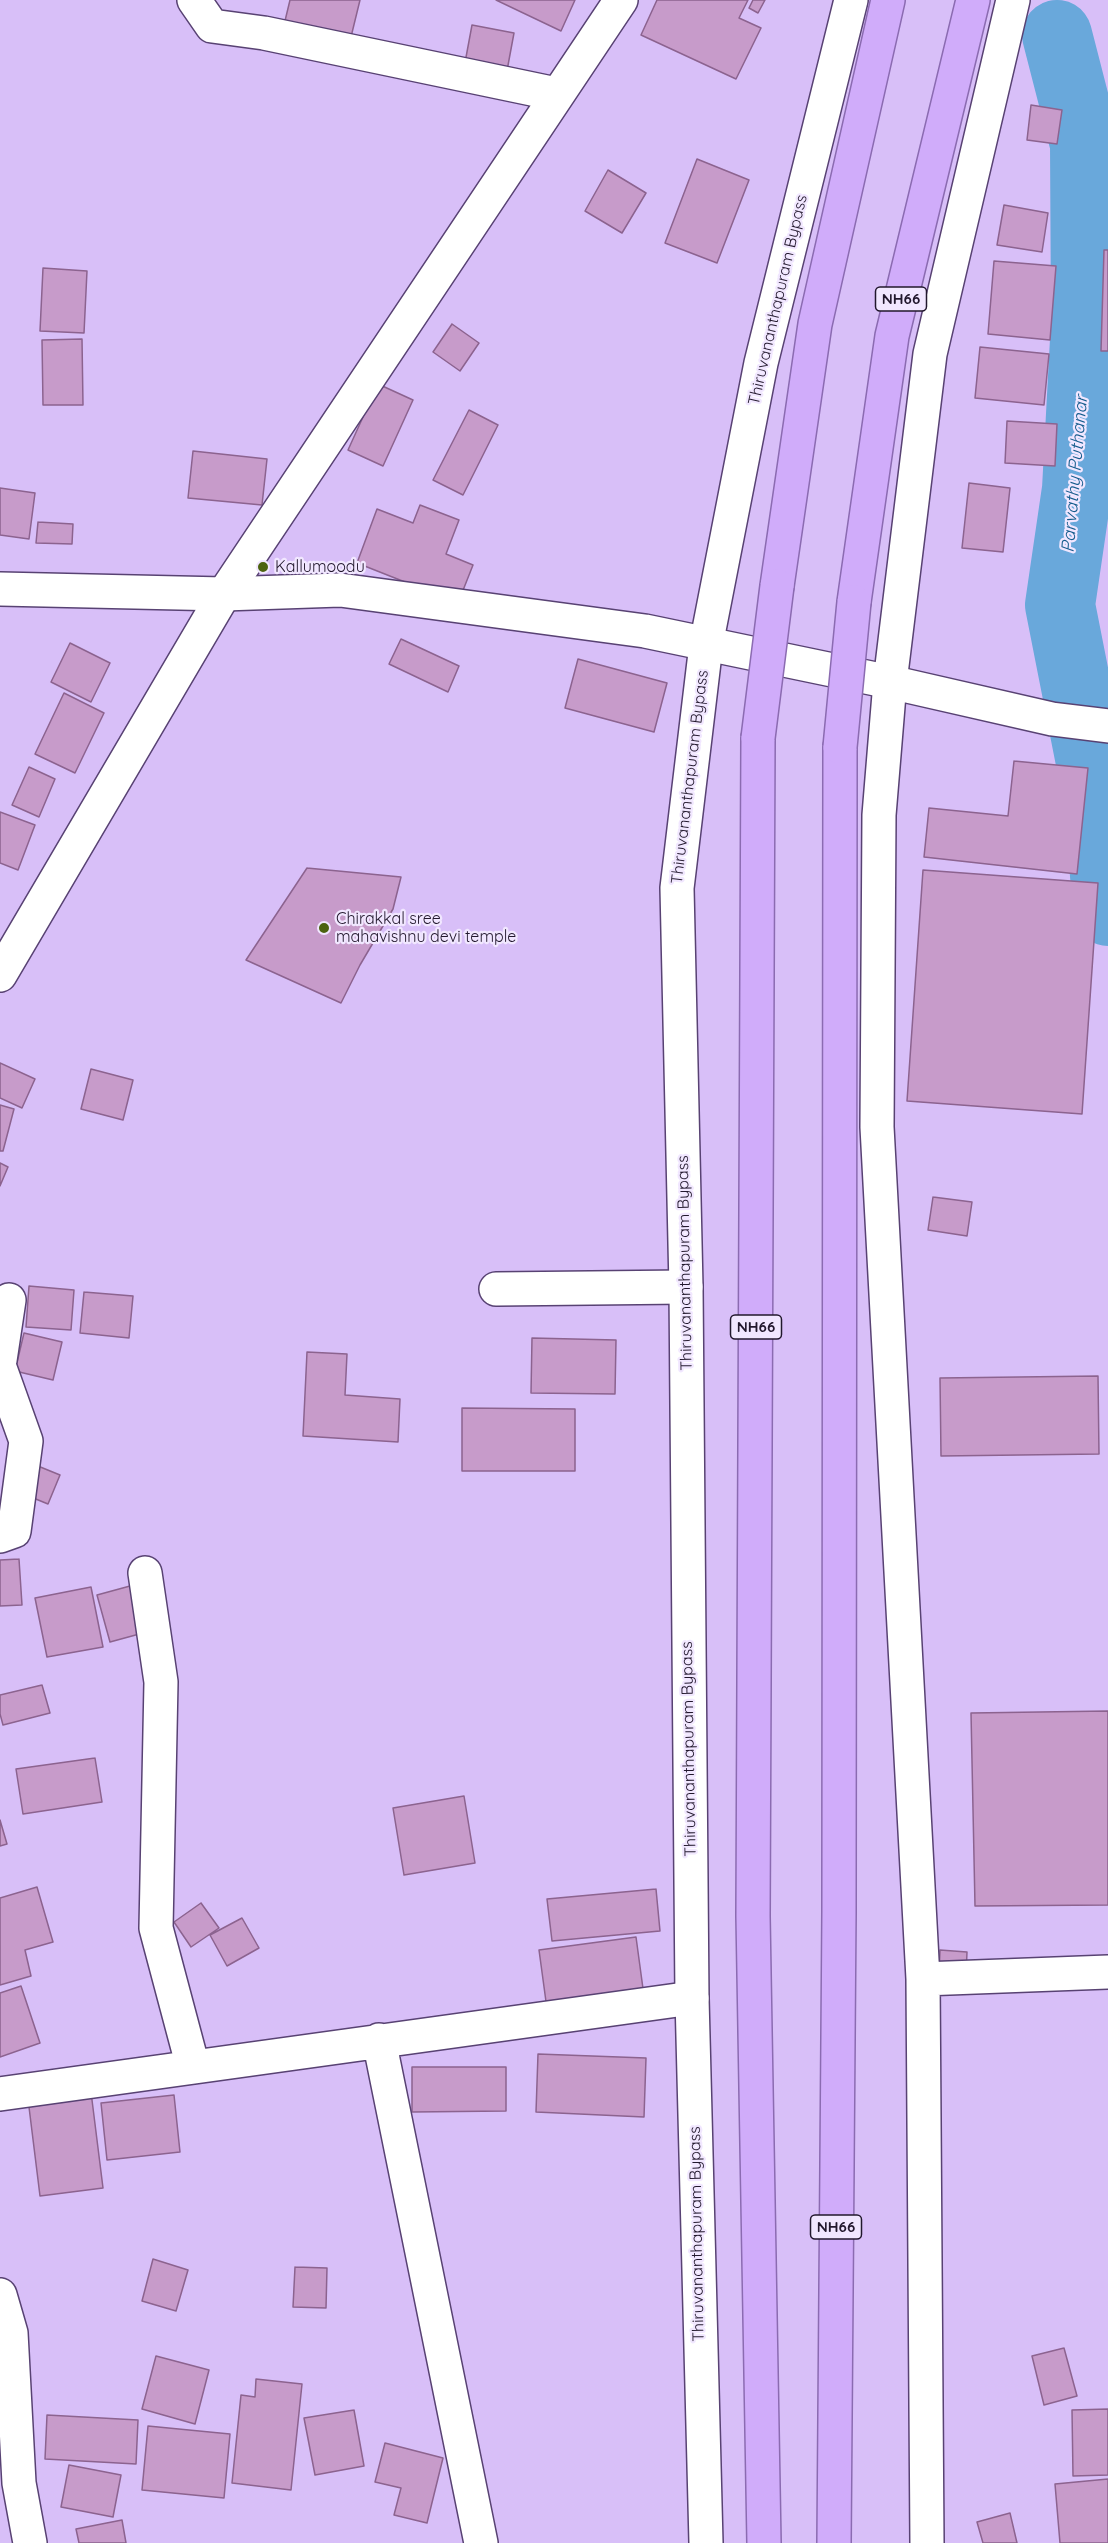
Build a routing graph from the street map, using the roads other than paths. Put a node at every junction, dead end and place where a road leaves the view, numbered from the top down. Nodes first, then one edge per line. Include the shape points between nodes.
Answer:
1 (194, 0) edge
2 (621, 0) edge
3 (851, 0) edge
4 (888, 0) edge
5 (973, 0) edge
6 (1013, 0) edge
7 (556, 94) junction
8 (0, 589) edge
9 (224, 594) junction
10 (706, 645) junction
11 (891, 681) junction
12 (1105, 726) edge
13 (0, 975) edge
14 (686, 1287) junction
15 (496, 1289) dead end
16 (9, 1300) dead end
17 (0, 1360) edge
18 (0, 1368) edge
19 (0, 1536) edge
20 (145, 1573) dead end
21 (1108, 1972) edge
22 (923, 1979) junction
23 (692, 1998) junction
24 (380, 2040) junction
25 (193, 2067) junction
26 (0, 2094) edge
27 (0, 2295) edge
28 (8, 2408) edge
29 (30, 2543) edge
30 (481, 2543) edge
31 (706, 2543) edge
32 (764, 2543) edge
33 (834, 2543) edge
34 (927, 2543) edge

1 - 7 street via 212,26 264,33
2 - 7 street
3 - 10 street, Thiruvananthapuram Bypass via 761,363
4 - 32 highway, NH66, bridge via 815,324 758,738 753,1916
5 - 33 highway, NH66, bridge via 892,336 854,602 840,747 840,1888
6 - 11 street via 930,354
7 - 9 street
8 - 9 street
9 - 10 street via 340,590 645,631
9 - 13 street
10 - 11 street
10 - 14 street, Thiruvananthapuram Bypass via 677,888
11 - 12 street via 1052,719
11 - 22 street via 879,815 877,1127
14 - 15 street
14 - 23 street, Thiruvananthapuram Bypass
16 - 17 street
18 - 19 street via 26,1441 14,1531
20 - 25 street via 161,1682 156,1928
21 - 22 street
22 - 34 street
23 - 24 street
23 - 31 street, Thiruvananthapuram Bypass
24 - 25 street
24 - 30 street
25 - 26 street
27 - 28 street via 11,2333
28 - 29 street

